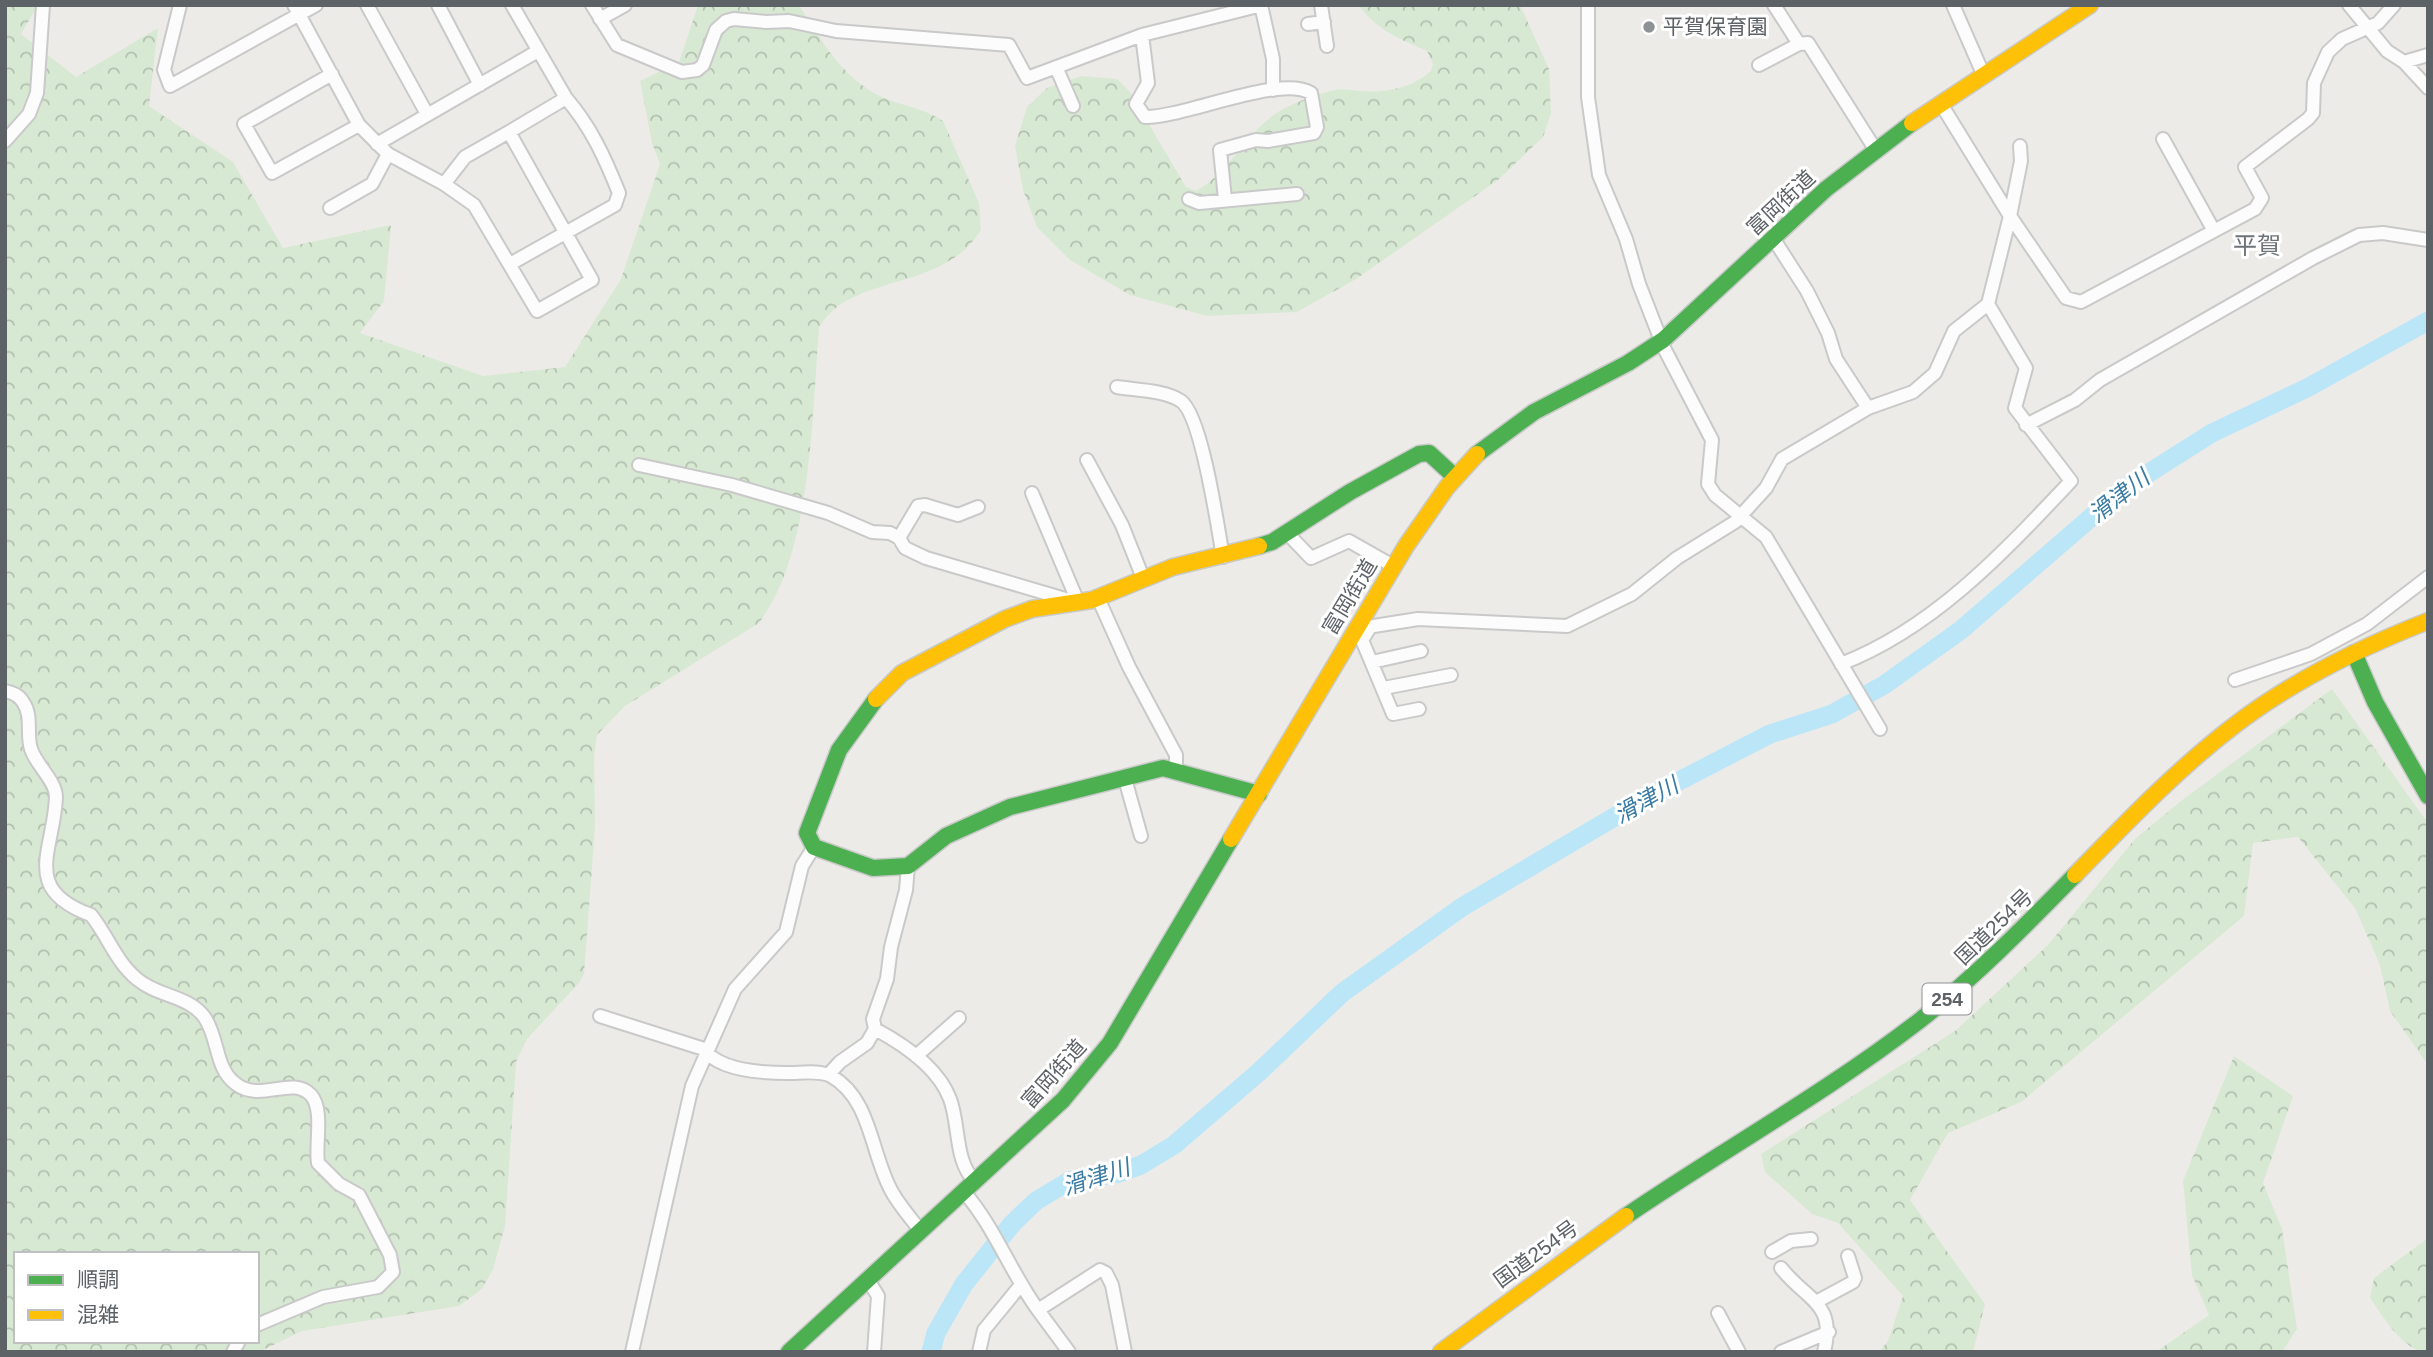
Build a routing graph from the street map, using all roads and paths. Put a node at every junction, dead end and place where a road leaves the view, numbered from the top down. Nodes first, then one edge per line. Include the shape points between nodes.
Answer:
1 (43, 5) edge
2 (180, 5) edge
3 (316, 5) edge
4 (367, 5) edge
5 (438, 5) edge
6 (512, 5) edge
7 (592, 5) edge
8 (625, 5) edge
9 (1261, 5) edge
10 (1321, 5) edge
11 (1588, 5) edge
12 (1774, 5) edge
13 (1953, 5) edge
14 (2090, 5) edge
15 (2348, 5) edge
16 (2394, 5) edge
17 (296, 10) edge
18 (600, 19) junction
19 (1324, 22) junction
20 (1308, 24) dead end
21 (2369, 28) junction
22 (1142, 35) junction
23 (1799, 44) junction
24 (1327, 46) dead end
25 (538, 51) junction
26 (2428, 55) edge
27 (2404, 62) junction
28 (1759, 65) dead end
29 (1056, 67) junction
30 (332, 74) junction
31 (1984, 76) junction
32 (480, 85) junction
33 (2428, 88) edge
34 (1273, 90) junction
35 (566, 98) junction
36 (1941, 104) junction
37 (1073, 106) dead end
38 (427, 114) junction
39 (359, 125) junction
40 (509, 132) junction
41 (2163, 139) dead end
42 (5, 141) edge
43 (377, 144) junction
44 (2020, 146) dead end
45 (1875, 149) junction
46 (388, 154) junction
47 (444, 184) junction
48 (1297, 194) dead end
49 (1225, 199) junction
50 (1189, 200) dead end
51 (330, 208) dead end
52 (2010, 216) junction
53 (2214, 230) junction
54 (566, 232) junction
55 (1773, 237) junction
56 (2428, 240) edge
57 (510, 264) junction
58 (1988, 304) junction
59 (1661, 341) junction
60 (1117, 387) dead end
61 (1868, 408) junction
62 (2026, 425) junction
63 (1087, 460) dead end
64 (639, 465) dead end
65 (1454, 476) junction
66 (1032, 494) dead end
67 (978, 507) dead end
68 (1742, 515) junction
69 (1288, 534) junction
70 (899, 538) junction
71 (1223, 557) junction
72 (1393, 566) junction
73 (2428, 577) edge
74 (1143, 578) junction
75 (1098, 598) junction
76 (1078, 602) junction
77 (2428, 621) edge
78 (1362, 629) junction
79 (1421, 651) dead end
80 (2354, 653) junction
81 (1372, 662) junction
82 (1842, 666) junction
83 (1451, 675) dead end
84 (2235, 680) dead end
85 (1384, 688) junction
86 (5, 691) edge
87 (1419, 709) dead end
88 (1879, 728) dead end
89 (1176, 770) junction
90 (1125, 779) junction
91 (1259, 794) junction
92 (2428, 796) edge
93 (1141, 836) dead end
94 (814, 847) junction
95 (908, 866) junction
96 (600, 1016) dead end
97 (959, 1018) dead end
98 (875, 1029) junction
99 (708, 1055) junction
100 (916, 1056) junction
101 (829, 1074) junction
102 (970, 1187) junction
103 (921, 1231) junction
104 (1811, 1239) dead end
105 (1772, 1252) dead end
106 (1848, 1256) dead end
107 (1781, 1268) dead end
108 (868, 1280) junction
109 (1019, 1283) junction
110 (1816, 1302) junction
111 (1038, 1310) junction
112 (1718, 1313) dead end
113 (259, 1324) edge
114 (1829, 1332) junction
115 (632, 1352) edge
116 (789, 1352) edge
117 (874, 1352) edge
118 (979, 1352) edge
119 (1069, 1352) edge
120 (1125, 1352) edge
121 (1441, 1352) edge
122 (1739, 1352) edge
123 (1781, 1352) edge
124 (1824, 1352) edge

1 - 42 street via 37,93 29,114
2 - 17 street via 164,69 170,86
3 - 17 street
4 - 38 street
5 - 32 street
6 - 25 street
7 - 18 street
8 - 18 street
9 - 22 street
9 - 34 street via 1273,59
10 - 19 street
11 - 59 street via 1588,97 1599,175
12 - 23 street
13 - 31 street
14 - 31 main road, 富岡街道
15 - 21 street
16 - 21 street
17 - 30 street
18 - 29 street via 611,40 624,50 682,72 703,65 720,24 734,19 1009,45 1027,78
19 - 20 street
19 - 24 street
21 - 27 street via 2387,51
21 - 53 street via 2342,39 2328,52 2314,83 2313,113 2308,119 2245,167 2260,193 2260,204
22 - 29 street
22 - 34 street via 1148,83 1136,104 1145,117
23 - 28 street
23 - 45 street via 1808,43
25 - 32 street
25 - 35 street
26 - 27 street
27 - 33 street
29 - 37 street
30 - 39 street
30 - 39 street via 244,124 272,173
31 - 36 main road, 富岡街道
32 - 38 street
34 - 49 street via 1311,93 1317,127 1314,133 1220,150
35 - 40 street
35 - 54 street via 601,149 620,193 615,205
36 - 45 main road, 富岡街道
36 - 52 street
38 - 43 street
39 - 43 street
40 - 47 street via 465,157
40 - 54 street
41 - 53 street
43 - 46 street
44 - 52 street
45 - 55 main road, 富岡街道
46 - 47 street
46 - 51 street via 372,184
47 - 57 street via 479,211
48 - 49 street
49 - 50 street
52 - 53 street via 2066,298 2075,302
52 - 58 street
54 - 57 street
54 - 57 street via 592,280 537,312
55 - 59 main road, 富岡街道
55 - 61 street via 1807,290 1836,359
56 - 62 street via 2383,233 2359,235
58 - 61 street via 1954,331 1935,373 1913,392
58 - 62 street via 2026,368 2015,408
59 - 65 main road, 富岡街道 via 1517,422 1487,443
59 - 68 street via 1712,440 1708,484
60 - 71 street via 1175,398 1186,407 1211,485
61 - 68 street via 1782,459 1766,488
62 - 82 street via 2071,481 1964,587 1914,625
63 - 74 street via 1122,525
64 - 70 street via 791,502
65 - 69 main road via 1429,453 1419,454 1309,517
65 - 72 main road, 富岡街道
66 - 76 street
67 - 70 street via 958,515 918,506
68 - 78 street via 1632,594 1567,626 1418,619
68 - 82 street via 1766,537
69 - 71 main road
69 - 72 street via 1311,558 1349,541
70 - 76 street via 905,548 926,558
71 - 74 main road via 1190,562
72 - 78 main road, 富岡街道
73 - 84 street via 2377,618 2345,636 2311,654
74 - 75 main road
75 - 76 main road
75 - 89 street via 1177,755
76 - 94 main road via 1032,608 1005,619 893,679 834,760 807,833
77 - 80 main road, 国道254号 / 254
78 - 81 street
78 - 91 main road, 富岡街道
79 - 81 street
80 - 92 main road via 2375,702
80 - 121 main road, 国道254号 / 254 via 2271,701 2209,746 2012,941 1919,1021 1608,1228
81 - 85 street
82 - 88 street
83 - 85 street
85 - 87 street via 1393,714
86 - 113 street via 25,703 30,748 54,789 44,866 55,894 91,915 110,950 136,979 182,999 204,1016 222,1067 233,1082 252,1093 290,1087 304,1089 313,1097 318,1163 338,1184 359,1195 390,1255 393,1272 378,1287 323,1297
89 - 90 main road via 1163,768
89 - 91 main road
90 - 93 street
90 - 95 main road via 1010,807 946,836
91 - 102 main road, 富岡街道 via 1110,1043 1063,1100
94 - 95 main road via 873,867
94 - 99 street via 802,866 786,932 735,989
95 - 98 street via 887,979 873,1019
96 - 99 street via 704,1049
97 - 100 street
98 - 100 street
98 - 101 street via 867,1043
99 - 101 street via 723,1065 748,1069
99 - 115 street via 692,1086
100 - 102 street via 936,1074 950,1099
101 - 103 street via 843,1085 867,1120 891,1191
102 - 103 main road, 富岡街道
102 - 109 street
103 - 108 main road, 富岡街道
104 - 105 street via 1790,1241
106 - 110 street via 1853,1282
107 - 110 street
108 - 116 main road, 富岡街道
108 - 117 street via 878,1296
109 - 111 street
109 - 118 street via 984,1330
110 - 114 street
111 - 119 street
111 - 120 street via 1100,1270 1112,1285
112 - 122 street
114 - 123 street
114 - 124 street

